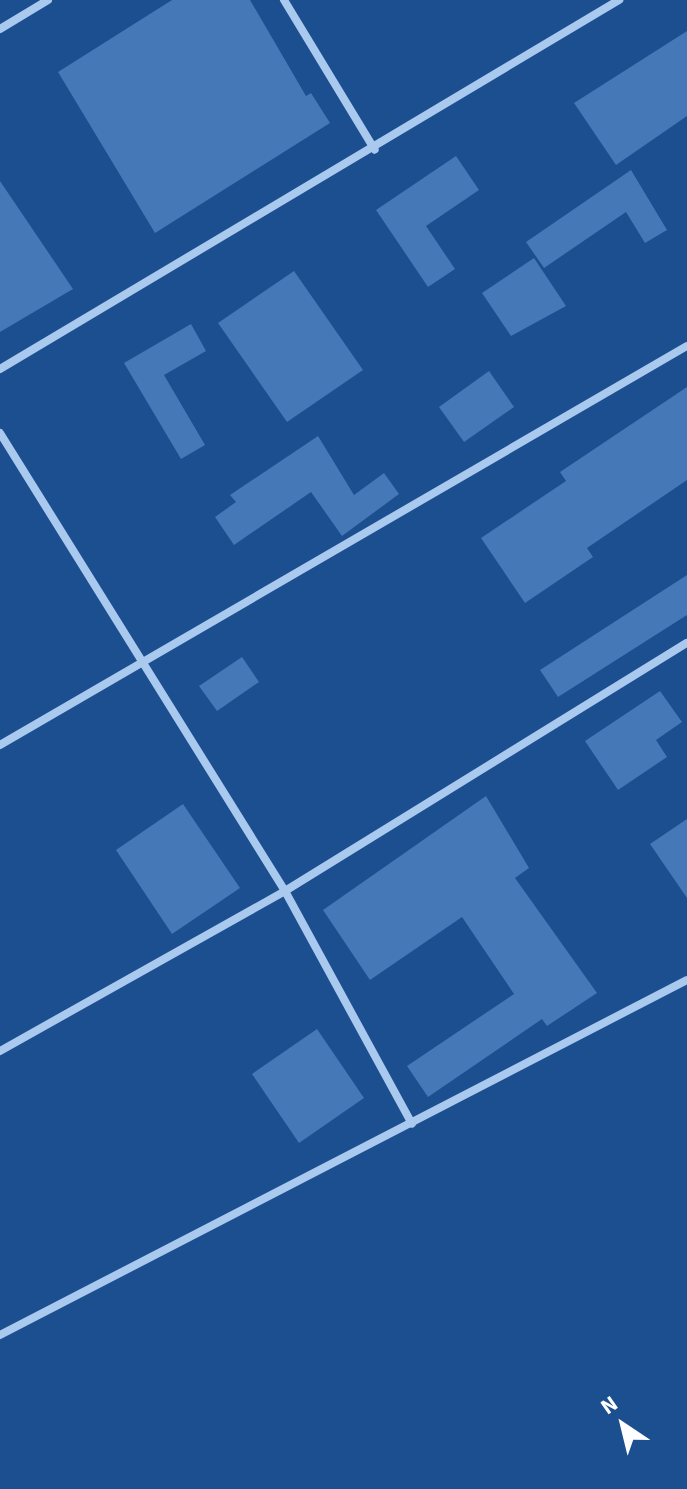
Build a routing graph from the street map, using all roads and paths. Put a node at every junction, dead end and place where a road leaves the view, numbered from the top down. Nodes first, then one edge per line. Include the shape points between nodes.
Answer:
1 (48, 0) edge
2 (284, 0) edge
3 (619, 0) edge
4 (0, 29) edge
5 (375, 150) junction
6 (687, 346) edge
7 (0, 369) edge
8 (0, 433) edge
9 (687, 643) edge
10 (144, 664) junction
11 (0, 745) edge
12 (285, 891) junction
13 (687, 980) edge
14 (0, 1051) edge
15 (412, 1124) junction
16 (0, 1335) edge

1 - 4 street
2 - 5 street
3 - 5 street
5 - 7 street
6 - 10 street
8 - 10 street
9 - 12 street
10 - 11 street
10 - 12 street
12 - 14 street
12 - 15 street
13 - 15 street
15 - 16 street

